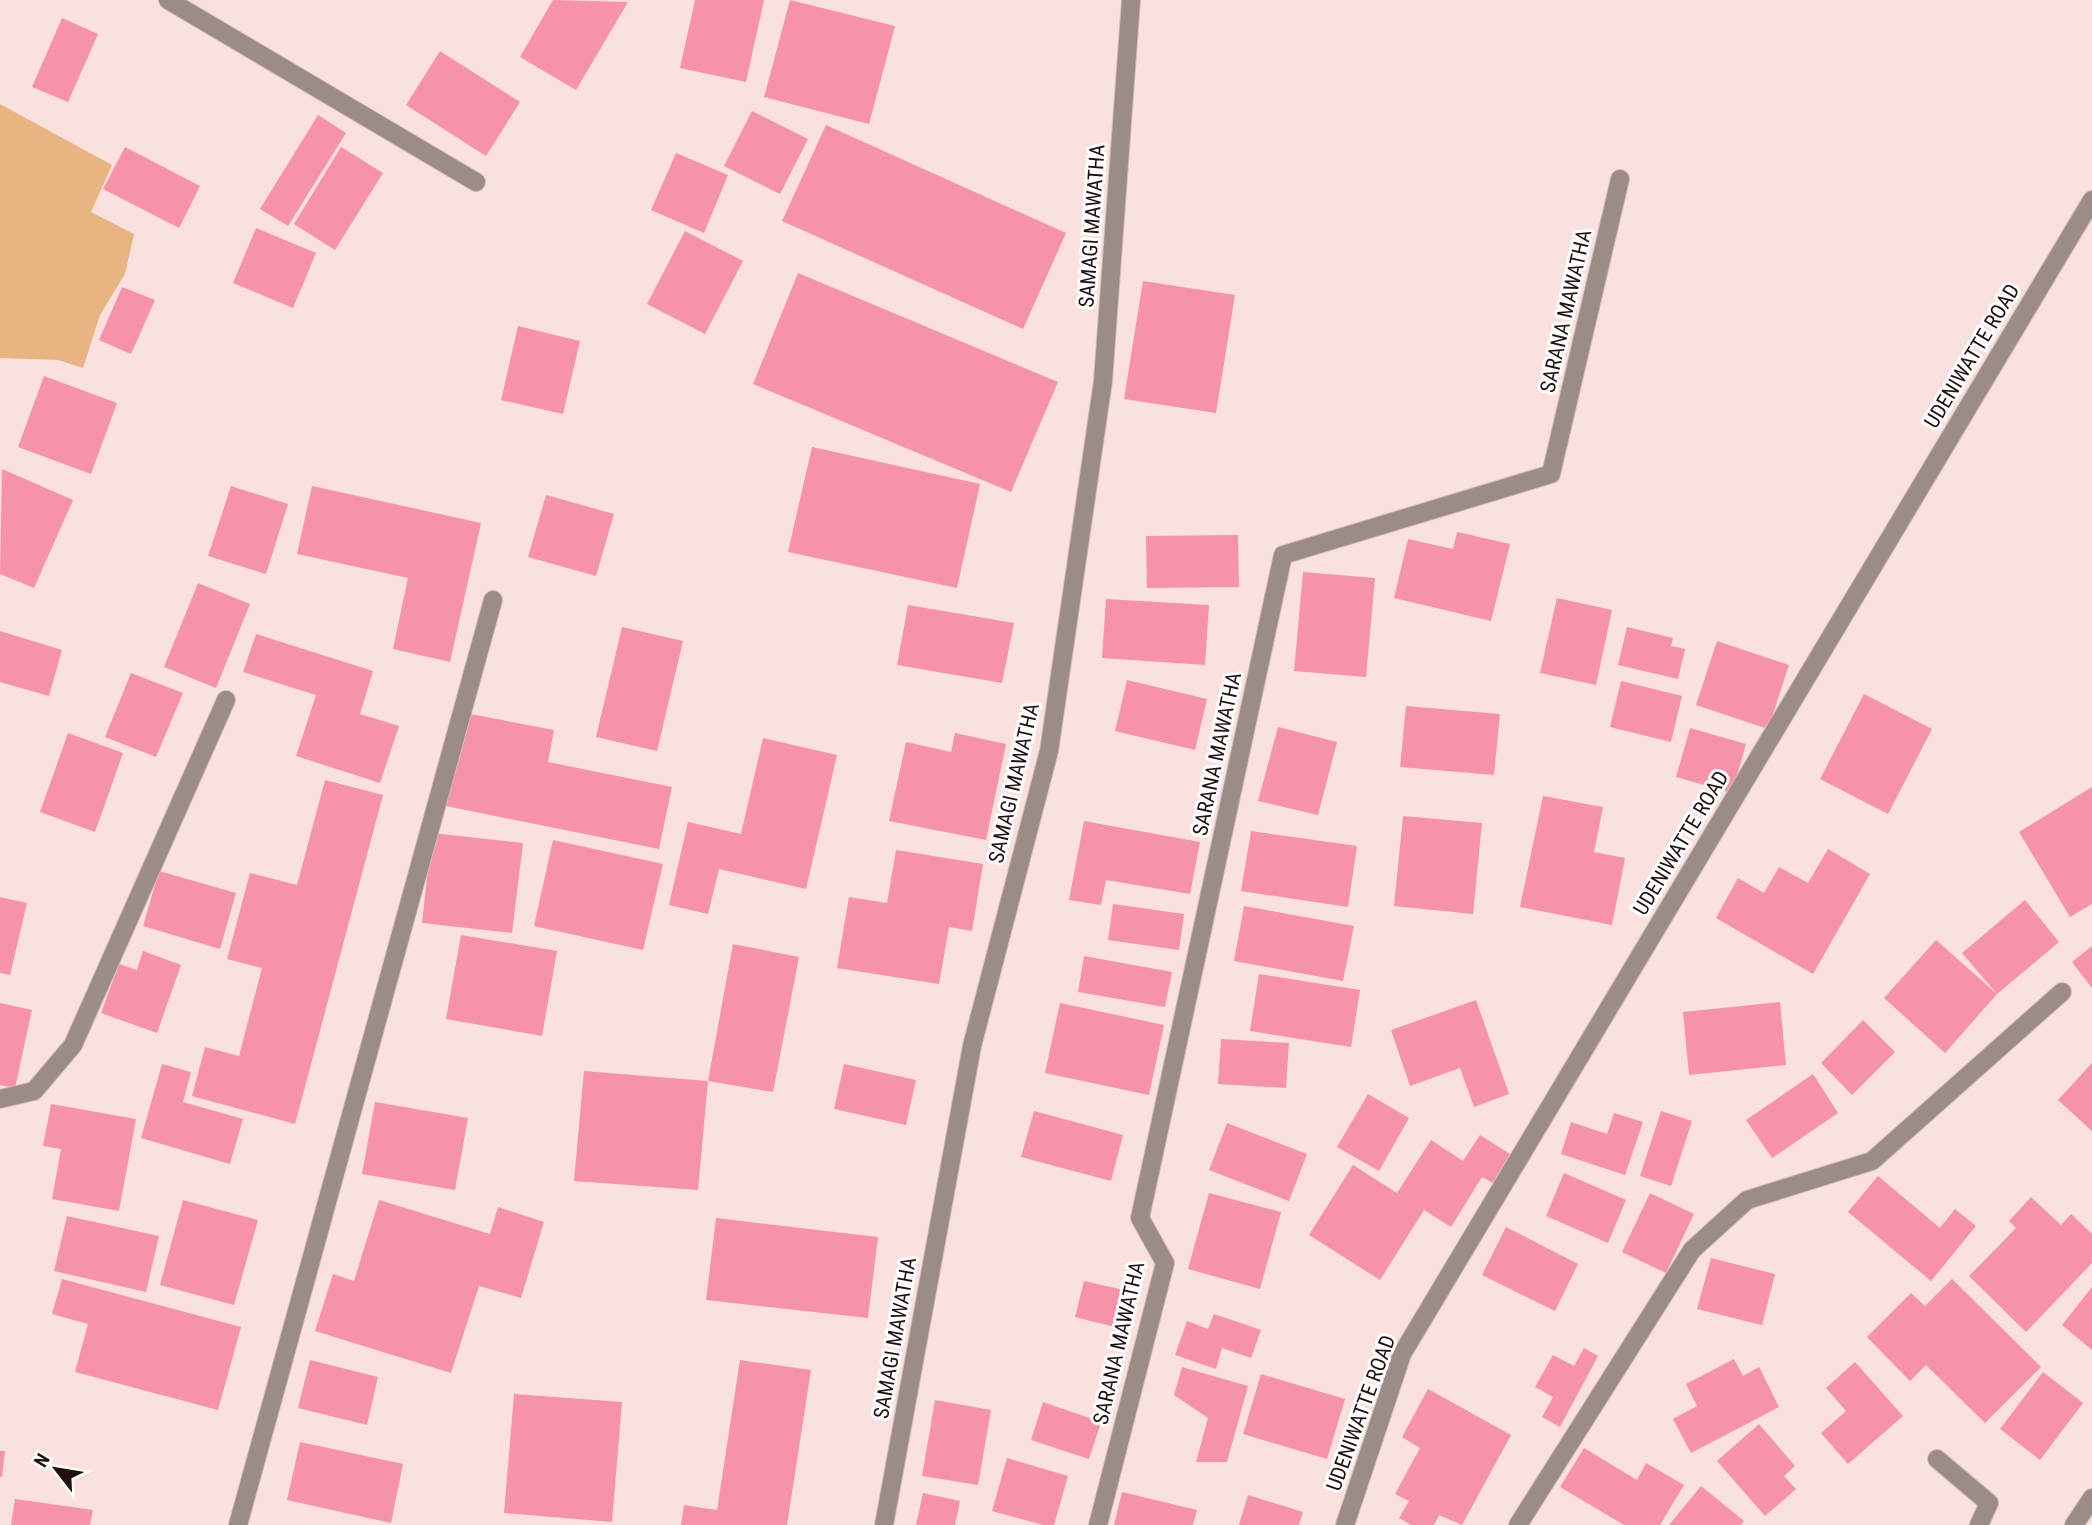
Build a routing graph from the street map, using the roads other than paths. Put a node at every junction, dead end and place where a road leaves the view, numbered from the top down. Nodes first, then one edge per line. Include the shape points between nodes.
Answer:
1 (168, 0) edge
2 (1131, 0) edge
3 (1620, 179) dead end
4 (476, 182) dead end
5 (2092, 200) edge
6 (493, 600) dead end
7 (226, 700) dead end
8 (2062, 992) dead end
9 (0, 1099) edge
10 (1937, 1459) dead end
11 (2092, 1498) edge
12 (239, 1525) edge
13 (884, 1525) edge
14 (1098, 1525) edge
15 (1345, 1525) edge
16 (1518, 1525) edge
17 (1979, 1525) edge
18 (2074, 1525) edge

1 - 4 street
2 - 13 street, SAMAGI MAWATHA via 1103,381 1049,751 972,1046
3 - 14 street, SARANA MAWATHA via 1551,474 1283,555 1140,1218 1165,1263
5 - 15 street, UDENIWATTE ROAD via 1402,1354
6 - 12 street
7 - 9 street via 73,1045 34,1091
8 - 16 street via 1872,1161 1747,1200 1692,1250
10 - 17 street via 1989,1503
11 - 18 street

